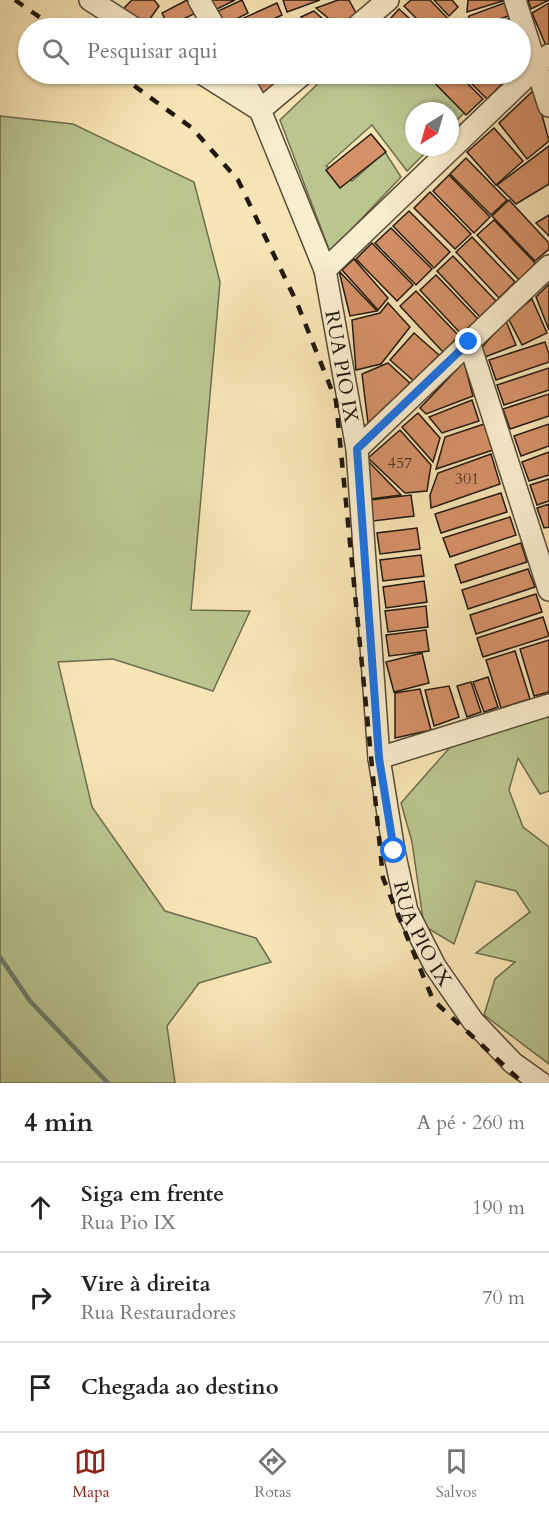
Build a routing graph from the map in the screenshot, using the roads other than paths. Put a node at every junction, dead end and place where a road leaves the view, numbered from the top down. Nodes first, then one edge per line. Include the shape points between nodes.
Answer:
1 (90, 0) edge
2 (199, 0) edge
3 (388, 0) edge
4 (515, 0) edge
5 (361, 15) edge
6 (118, 18) edge
7 (209, 18) edge
8 (523, 18) edge
9 (531, 35) edge
10 (543, 61) edge
11 (531, 73) edge
12 (218, 84) edge
13 (245, 84) edge
14 (291, 84) edge
15 (519, 84) edge
16 (549, 106) edge
17 (260, 111) junction
18 (549, 266) edge
19 (325, 270) junction
20 (469, 342) junction
21 (357, 449) junction
22 (549, 590) edge
23 (549, 705) edge
24 (379, 758) junction
25 (541, 1083) edge

1 - 6 street
2 - 7 street
3 - 5 street
4 - 8 street
9 - 10 street
10 - 11 street
10 - 16 street
12 - 17 street
13 - 17 street, RUA PIO IX
14 - 17 street
15 - 19 street
17 - 19 street, RUA PIO IX
18 - 20 street
19 - 21 street, RUA PIO IX
20 - 21 street
20 - 22 street
21 - 24 street, RUA PIO IX
23 - 24 street
24 - 25 street, RUA PIO IX via 407,911 435,966 473,1021 513,1063

